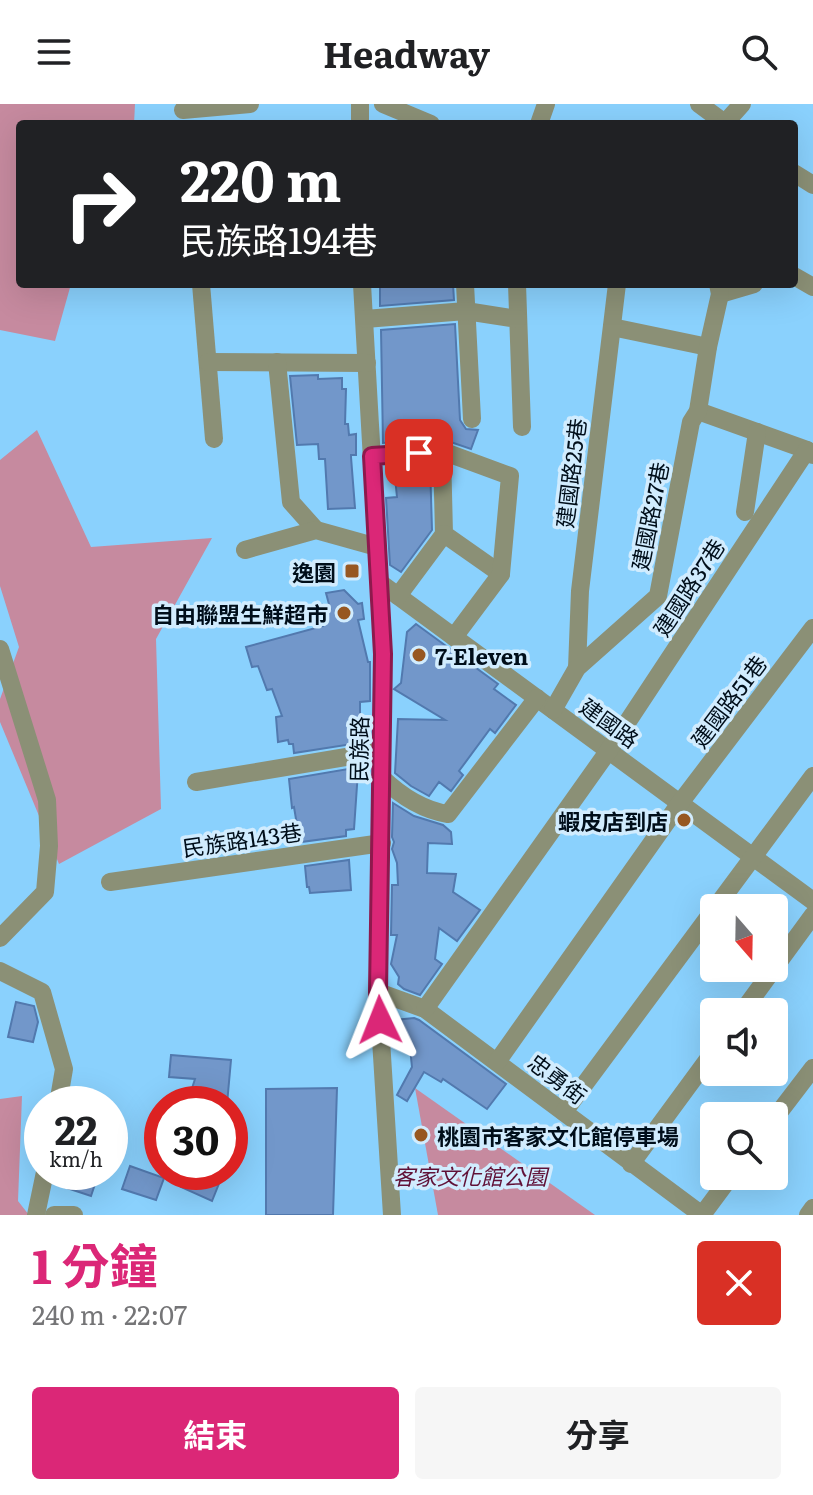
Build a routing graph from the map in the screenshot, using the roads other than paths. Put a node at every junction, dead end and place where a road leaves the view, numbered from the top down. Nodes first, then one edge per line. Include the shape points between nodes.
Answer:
1 (250, 104) edge
2 (383, 104) edge
3 (699, 104) edge
4 (742, 104) edge
5 (183, 113) edge
6 (421, 120) edge
7 (720, 120) edge
8 (728, 120) edge
9 (201, 288) edge
10 (362, 288) edge
11 (465, 288) edge
12 (517, 288) edge
13 (617, 288) edge
14 (719, 289) edge
15 (466, 311) junction
16 (365, 319) junction
17 (518, 319) junction
18 (612, 327) junction
19 (708, 347) junction
20 (208, 362) junction
21 (277, 362) junction
22 (367, 363) junction
23 (698, 411) junction
24 (472, 419) dead end
25 (522, 427) dead end
26 (757, 432) junction
27 (214, 439) dead end
28 (442, 451) junction
29 (810, 453) edge
30 (372, 456) junction
31 (745, 512) dead end
32 (316, 530) junction
33 (444, 534) junction
34 (377, 547) junction
35 (245, 550) dead end
36 (501, 574) junction
37 (379, 582) junction
38 (398, 596) junction
39 (813, 628) edge
40 (454, 637) junction
41 (0, 649) edge
42 (577, 668) junction
43 (537, 698) junction
44 (553, 710) junction
45 (609, 750) junction
46 (382, 751) junction
47 (813, 776) edge
48 (382, 778) junction
49 (196, 782) dead end
50 (680, 803) junction
51 (382, 843) junction
52 (752, 856) junction
53 (110, 882) dead end
54 (813, 901) edge
55 (813, 915) edge
56 (0, 938) edge
57 (0, 971) edge
58 (378, 992) junction
59 (752, 998) edge
60 (425, 1009) junction
61 (497, 1062) junction
62 (700, 1070) edge
63 (808, 1074) edge
64 (61, 1086) edge
65 (787, 1102) edge
66 (564, 1112) junction
67 (631, 1164) junction
68 (41, 1190) edge
69 (721, 1190) edge
70 (813, 1208) edge
71 (36, 1215) edge
72 (54, 1215) edge
73 (74, 1215) edge
74 (392, 1215) edge
75 (702, 1215) edge
76 (808, 1215) edge

1 - 5 street
2 - 6 street
3 - 7 street
4 - 8 street
9 - 20 street
10 - 16 street, 民族路
11 - 15 street
12 - 17 street
13 - 18 street, 建國路25巷
14 - 19 street, 建國路27巷
15 - 16 street
15 - 17 street
15 - 24 street
16 - 22 street, 民族路
17 - 25 street
18 - 19 street
18 - 42 street, 建國路25巷 via 580,591
19 - 23 street, 建國路27巷
20 - 21 street
20 - 27 street
21 - 22 street
21 - 32 street via 291,502
22 - 30 street, 民族路
23 - 26 street
23 - 42 street, 建國路27巷 via 691,422 658,596
26 - 29 street
26 - 31 street
28 - 30 street
28 - 33 street
28 - 36 street via 510,476
29 - 45 street, 建國路37巷
30 - 34 street, 民族路
32 - 34 street
32 - 35 street
33 - 36 street
33 - 38 street
34 - 37 street, 民族路
36 - 40 street
37 - 38 street, 建國路
37 - 46 street, 民族路
38 - 40 street, 建國路
39 - 50 street, 建國路51巷
40 - 43 street, 建國路
41 - 56 street via 47,800 49,846 45,892
42 - 44 street, 建國路27巷
43 - 44 street, 建國路
43 - 48 street via 448,814 429,811
44 - 45 street, 建國路
45 - 50 street, 建國路
45 - 60 street, 建國路37巷
46 - 48 street, 民族路
46 - 49 street
47 - 52 street
48 - 51 street, 民族路
50 - 52 street, 建國路
50 - 61 street, 建國路51巷
51 - 53 street, 民族路143巷
51 - 58 street, 民族路
52 - 54 street, 建國路
52 - 66 street
55 - 59 street
57 - 64 street via 42,992 64,1069
58 - 60 street, 忠勇街
58 - 74 street, 民族路
60 - 61 street, 忠勇街
61 - 66 street, 忠勇街
62 - 67 street
63 - 65 street
66 - 67 street, 忠勇街
67 - 75 street, 忠勇街
68 - 71 street
69 - 75 street
70 - 76 street
72 - 73 street

